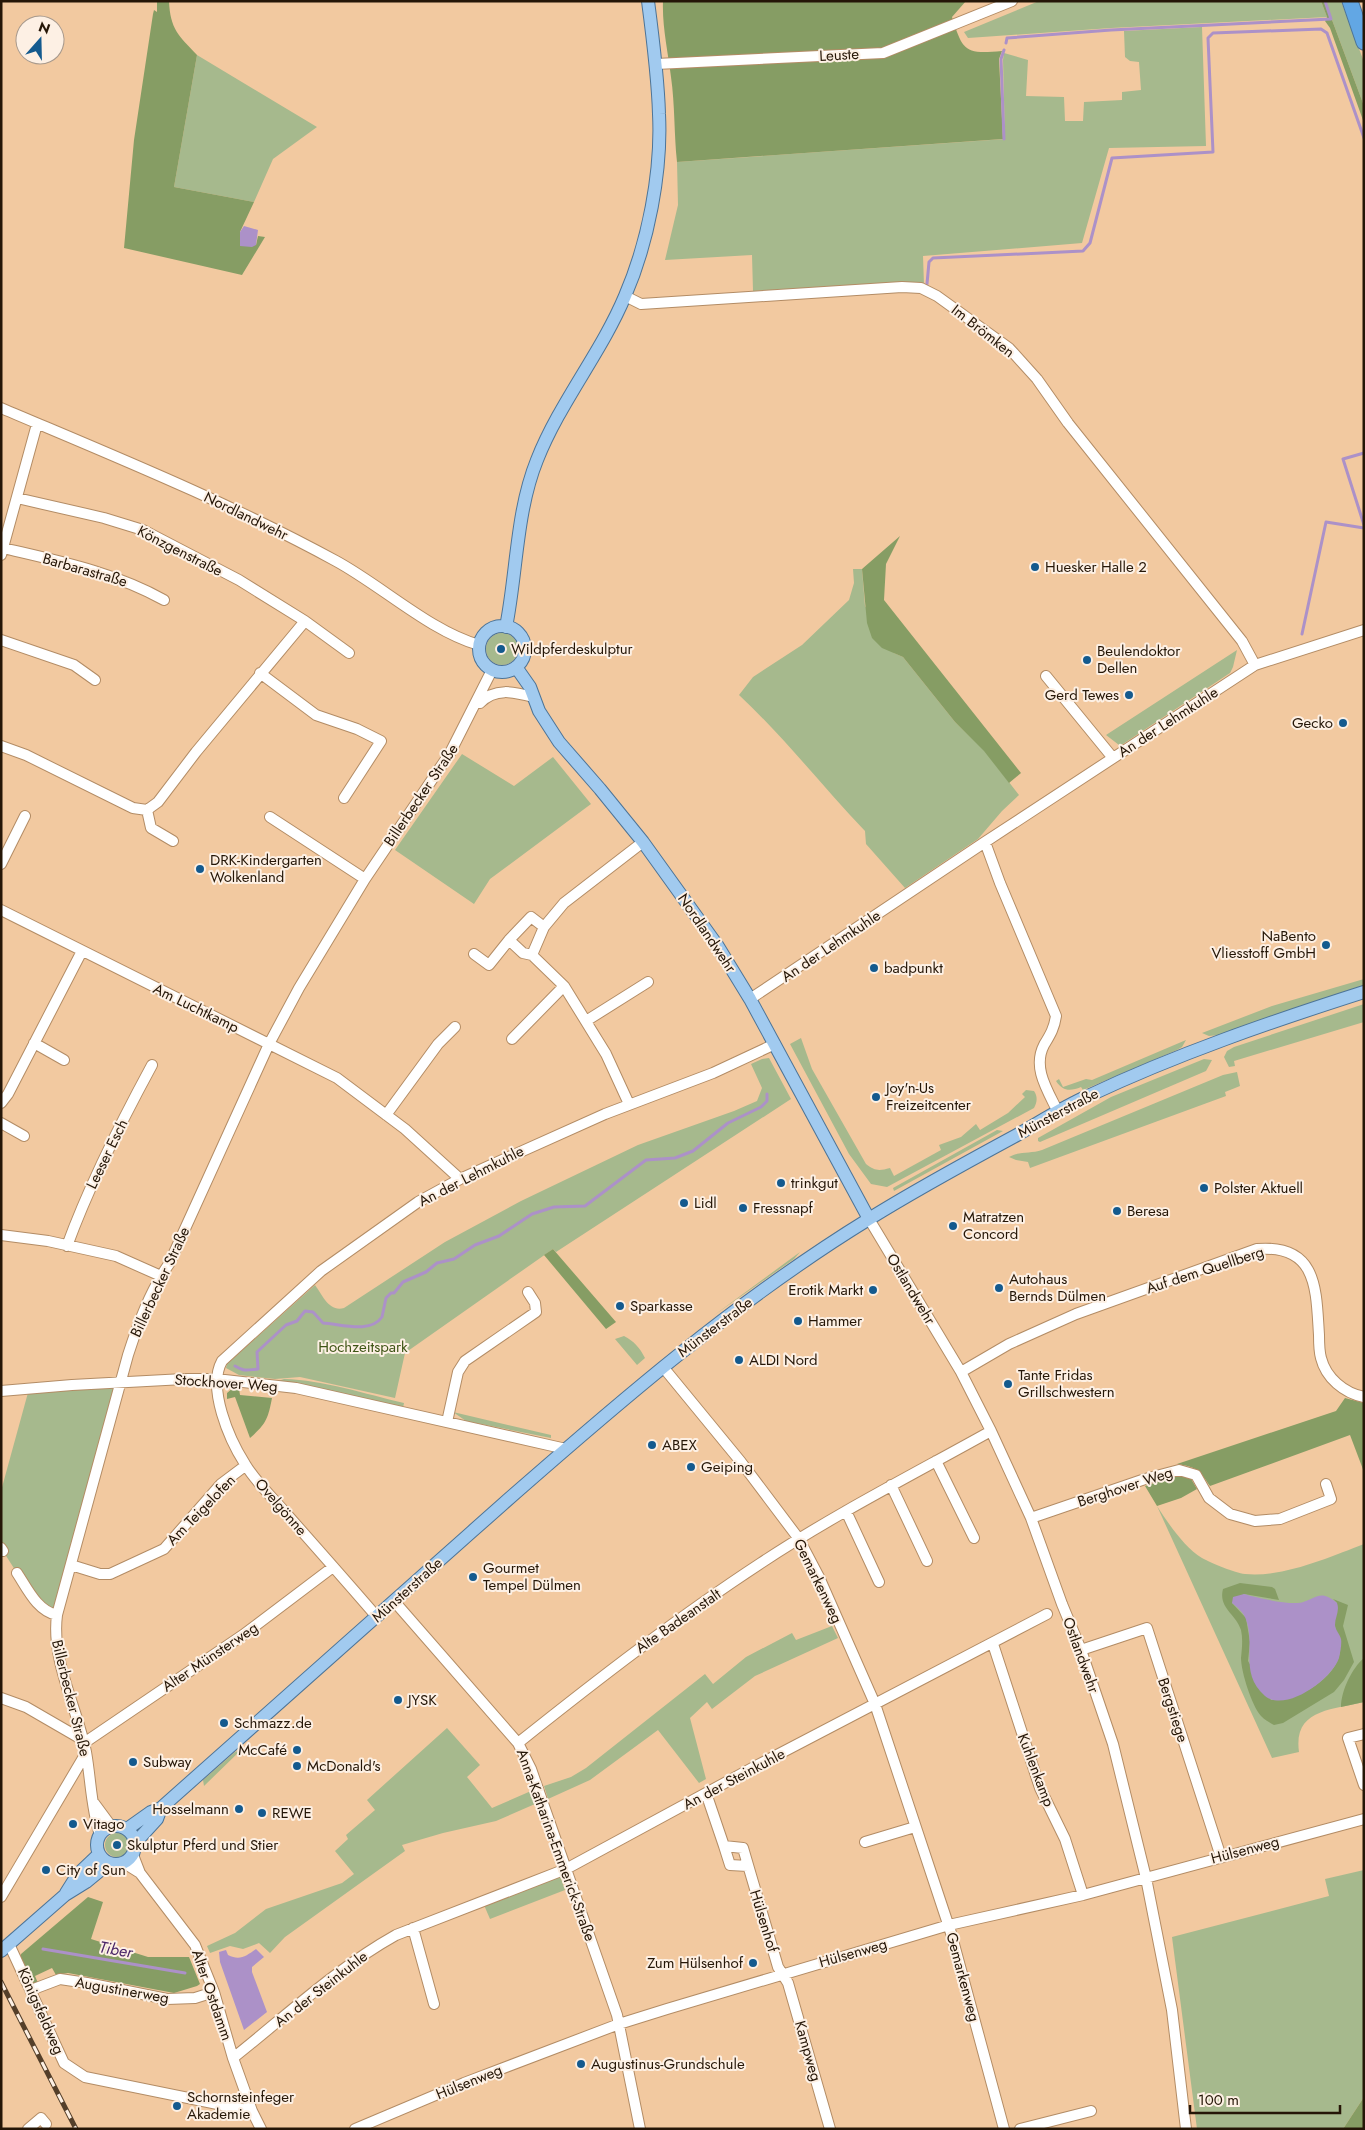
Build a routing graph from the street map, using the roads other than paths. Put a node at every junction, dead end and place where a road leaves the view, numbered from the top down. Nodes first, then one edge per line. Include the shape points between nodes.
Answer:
1 (648, 1) edge
2 (1012, 1) edge
3 (1350, 1) edge
4 (1364, 42) edge
5 (656, 64) junction
6 (625, 296) junction
7 (1, 408) edge
8 (37, 424) junction
9 (17, 498) junction
10 (2, 551) edge
11 (164, 600) dead end
12 (305, 621) junction
13 (506, 627) junction
14 (1364, 630) edge
15 (1, 640) edge
16 (480, 645) junction
17 (349, 653) dead end
18 (1255, 665) junction
19 (516, 667) junction
20 (492, 670) junction
21 (260, 674) junction
22 (1046, 676) dead end
23 (95, 680) dead end
24 (534, 697) junction
25 (474, 709) junction
26 (1, 746) edge
27 (1112, 758) junction
28 (344, 798) dead end
29 (147, 810) junction
30 (25, 816) dead end
31 (270, 817) dead end
32 (173, 841) dead end
33 (643, 842) junction
34 (985, 842) junction
35 (1, 864) edge
36 (365, 879) junction
37 (1, 910) edge
38 (544, 927) junction
39 (509, 940) junction
40 (82, 951) junction
41 (474, 954) dead end
42 (532, 955) junction
43 (648, 982) dead end
44 (564, 986) junction
45 (1364, 992) edge
46 (750, 999) junction
47 (586, 1021) junction
48 (455, 1027) dead end
49 (512, 1039) dead end
50 (34, 1043) junction
51 (269, 1044) junction
52 (775, 1044) junction
53 (64, 1060) dead end
54 (152, 1065) dead end
55 (1, 1102) edge
56 (630, 1104) junction
57 (1058, 1112) junction
58 (386, 1115) junction
59 (1, 1123) edge
60 (24, 1136) dead end
61 (460, 1179) junction
62 (869, 1219) junction
63 (1, 1235) edge
64 (67, 1246) junction
65 (160, 1276) junction
66 (528, 1292) dead end
67 (663, 1367) junction
68 (960, 1372) junction
69 (216, 1379) junction
70 (122, 1383) junction
71 (1, 1392) edge
72 (1364, 1397) edge
73 (447, 1422) junction
74 (991, 1431) junction
75 (566, 1450) junction
76 (936, 1462) junction
77 (245, 1466) junction
78 (1326, 1484) dead end
79 (891, 1485) junction
80 (846, 1511) junction
81 (1031, 1518) junction
82 (974, 1538) dead end
83 (799, 1539) junction
84 (927, 1561) dead end
85 (71, 1565) junction
86 (333, 1567) junction
87 (17, 1572) dead end
88 (880, 1582) dead end
89 (394, 1601) junction
90 (1047, 1614) dead end
91 (57, 1615) junction
92 (376, 1617) junction
93 (993, 1644) junction
94 (1081, 1650) junction
95 (1, 1698) edge
96 (875, 1704) junction
97 (1364, 1734) edge
98 (518, 1743) junction
99 (84, 1745) junction
100 (1364, 1752) edge
101 (1352, 1755) junction
102 (1364, 1785) edge
103 (706, 1794) junction
104 (94, 1803) junction
105 (161, 1808) junction
106 (1364, 1819) edge
107 (111, 1826) junction
108 (915, 1827) junction
109 (127, 1829) junction
110 (100, 1835) junction
111 (136, 1842) junction
112 (865, 1842) dead end
113 (724, 1846) junction
114 (99, 1854) junction
115 (1221, 1857) junction
116 (128, 1859) junction
117 (109, 1863) junction
118 (748, 1866) junction
119 (566, 1868) junction
120 (1146, 1878) junction
121 (65, 1895) junction
122 (1083, 1895) junction
123 (1, 1897) edge
124 (949, 1925) junction
125 (414, 1928) junction
126 (5, 1948) edge
127 (783, 1974) junction
128 (31, 1990) junction
129 (214, 1992) junction
130 (434, 2004) dead end
131 (619, 2024) junction
132 (233, 2058) junction
133 (252, 2111) junction
134 (1090, 2112) dead end
135 (46, 2124) dead end
136 (28, 2129) edge
137 (262, 2129) edge
138 (355, 2129) edge
139 (640, 2129) edge
140 (830, 2129) edge
141 (1004, 2129) edge
142 (1020, 2129) edge
143 (1186, 2129) edge

1 - 5 main road
2 - 5 street, Leuste via 883,53
3 - 4 highway
5 - 6 main road via 659,116 656,172 647,228
6 - 13 main road via 551,429 537,461 527,492
6 - 18 street, Im Brömken via 641,304 902,287 921,288 937,296 1009,348 1037,378 1068,423 1242,640
7 - 8 street, Nordlandwehr
8 - 9 street
8 - 16 street, Nordlandwehr via 186,487 269,527 337,562 448,633
9 - 10 street
9 - 12 street, Könzgenstraße via 143,530 239,580
10 - 11 street, Barbarastraße via 87,568 139,586
12 - 17 street, Könzgenstraße
12 - 21 street
13 - 16 main road via 492,628
13 - 19 main road via 523,640 524,655
14 - 18 street, An der Lehmkuhle
15 - 23 street via 74,665
16 - 20 main road via 482,660
18 - 27 street, An der Lehmkuhle
19 - 20 main road via 505,672
19 - 24 main road, Nordlandwehr
20 - 25 street, Billerbecker Straße
21 - 28 street via 316,715 357,728 381,741
21 - 29 street via 158,802
22 - 27 street
24 - 25 street, Billerbecker Straße via 503,691 488,695
24 - 33 main road, Nordlandwehr via 545,722 559,742
25 - 36 street, Billerbecker Straße via 437,774
26 - 29 street via 133,808
27 - 34 street, An der Lehmkuhle
29 - 32 street via 151,828
30 - 35 street
31 - 36 street
33 - 38 street via 564,903
33 - 46 main road, Nordlandwehr via 717,946
34 - 46 street, An der Lehmkuhle
34 - 57 street via 1056,1016 1039,1066
36 - 51 street, Billerbecker Straße
37 - 40 street, Am Luchtkamp
38 - 39 street via 531,917
38 - 42 street
39 - 41 street via 489,965
39 - 42 street via 523,953
40 - 50 street
40 - 51 street, Am Luchtkamp
42 - 44 street
43 - 47 street
44 - 47 street
44 - 49 street
45 - 57 main road, Münsterstraße via 1166,1062
46 - 52 main road, Nordlandwehr
47 - 56 street
48 - 58 street via 438,1044
50 - 53 street
50 - 55 street
51 - 58 street, Am Luchtkamp via 337,1078
51 - 65 street, Billerbecker Straße via 169,1264
52 - 56 street, An der Lehmkuhle via 713,1073
52 - 62 main road, Nordlandwehr
54 - 64 street, Leeser Esch via 96,1175
56 - 61 street, An der Lehmkuhle
57 - 62 main road, Münsterstraße
58 - 61 street, Am Luchtkamp
59 - 60 street
61 - 69 street, An der Lehmkuhle via 418,1202 321,1271 222,1360
62 - 67 main road, Münsterstraße via 761,1293
62 - 68 street, Ostlandwehr
63 - 64 street
64 - 65 street via 116,1256
65 - 70 street, Billerbecker Straße via 138,1324
66 - 73 street via 536,1312 465,1361 458,1372
67 - 75 main road, Münsterstraße
67 - 83 street, Gemarkenweg
68 - 72 street, Auf dem Quellberg via 1010,1344 1076,1314 1257,1249 1274,1248 1302,1261 1314,1280 1320,1357 1328,1376 1342,1388
68 - 74 street, Ostlandwehr
69 - 70 street, Stockhover Weg
69 - 73 street, Stockhover Weg via 296,1388
69 - 77 street, Ovelgönne via 226,1428
70 - 71 street, Stockhover Weg
70 - 85 street, Billerbecker Straße
73 - 75 street, Stockhover Weg
74 - 76 street, Alte Badeanstalt
74 - 81 street, Ostlandwehr
75 - 89 main road, Münsterstraße
76 - 79 street, Alte Badeanstalt
76 - 82 street
77 - 85 street, Am Teigelofen via 221,1484 164,1548 110,1574
77 - 86 street, Ovelgönne
78 - 81 street, Berghover Weg via 1331,1498 1280,1519 1255,1521 1230,1514 1209,1498 1196,1475 1179,1470
79 - 80 street, Alte Badeanstalt
79 - 84 street
80 - 83 street, Alte Badeanstalt
80 - 88 street
81 - 94 street, Ostlandwehr
83 - 96 street, Gemarkenweg
83 - 98 street, Alte Badeanstalt via 616,1665
85 - 91 street, Billerbecker Straße
86 - 92 street, Ovelgönne
86 - 99 street, Alter Münsterweg via 243,1635
87 - 91 street via 41,1608
89 - 92 main road, Münsterstraße
89 - 98 street, Anna-Katharina-Emmerick-Straße
90 - 93 street, An der Steinkuhle
91 - 99 street, Billerbecker Straße via 58,1650
92 - 105 main road, Münsterstraße
93 - 96 street, An der Steinkuhle
93 - 122 street, Kuhlenkamp via 1040,1788 1065,1839
94 - 115 street, Bergstiege via 1146,1628
94 - 120 street, Ostlandwehr via 1113,1744
95 - 99 street via 26,1707
96 - 103 street, An der Steinkuhle
96 - 108 street, Gemarkenweg
97 - 101 street via 1348,1738
98 - 119 street, Anna-Katharina-Emmerick-Straße via 531,1769
99 - 104 street, Billerbecker Straße
99 - 123 street, Alter Münsterweg
100 - 101 street
101 - 102 street
103 - 113 street
103 - 119 street, An der Steinkuhle
104 - 107 street, Billerbecker Straße
104 - 110 street, Billerbecker Straße via 94,1817
105 - 109 main road, Münsterstraße
105 - 111 main road, Münsterstraße via 157,1819
106 - 115 street, Hülsenweg
107 - 109 main road
107 - 110 main road
108 - 112 street
108 - 124 street, Gemarkenweg
109 - 111 main road
110 - 114 main road via 97,1841
111 - 116 main road
113 - 118 street, Hülsenhof via 743,1848
113 - 118 street via 730,1865
114 - 117 main road
114 - 121 main road via 78,1874
115 - 120 street, Hülsenweg
116 - 117 main road
116 - 129 street, Alter Ostdamm via 195,1944
117 - 121 main road
118 - 127 street, Hülsenhof via 778,1967
119 - 125 street, An der Steinkuhle
119 - 131 street, Anna-Katharina-Emmerick-Straße
120 - 122 street, Hülsenweg
120 - 143 street, Ostlandwehr via 1172,2010
121 - 126 main road
122 - 124 street, Hülsenweg
124 - 127 street, Hülsenweg
124 - 141 street, Gemarkenweg
125 - 130 street
125 - 132 street, An der Steinkuhle via 373,1948
126 - 128 street, Königsfeldweg
127 - 131 street, Hülsenweg
127 - 140 street, Kampweg
128 - 129 street, Augustinerweg via 60,1979 167,1999 195,1998
128 - 133 street, Königsfeldweg via 64,2063 78,2074
129 - 132 street, Alter Ostdamm
131 - 138 street, Hülsenweg
131 - 139 street, Anna-Katharina-Emmerick-Straße
132 - 133 street, Alter Ostdamm
133 - 137 street, Alter Ostdamm
134 - 142 street
135 - 136 street via 41,2118

